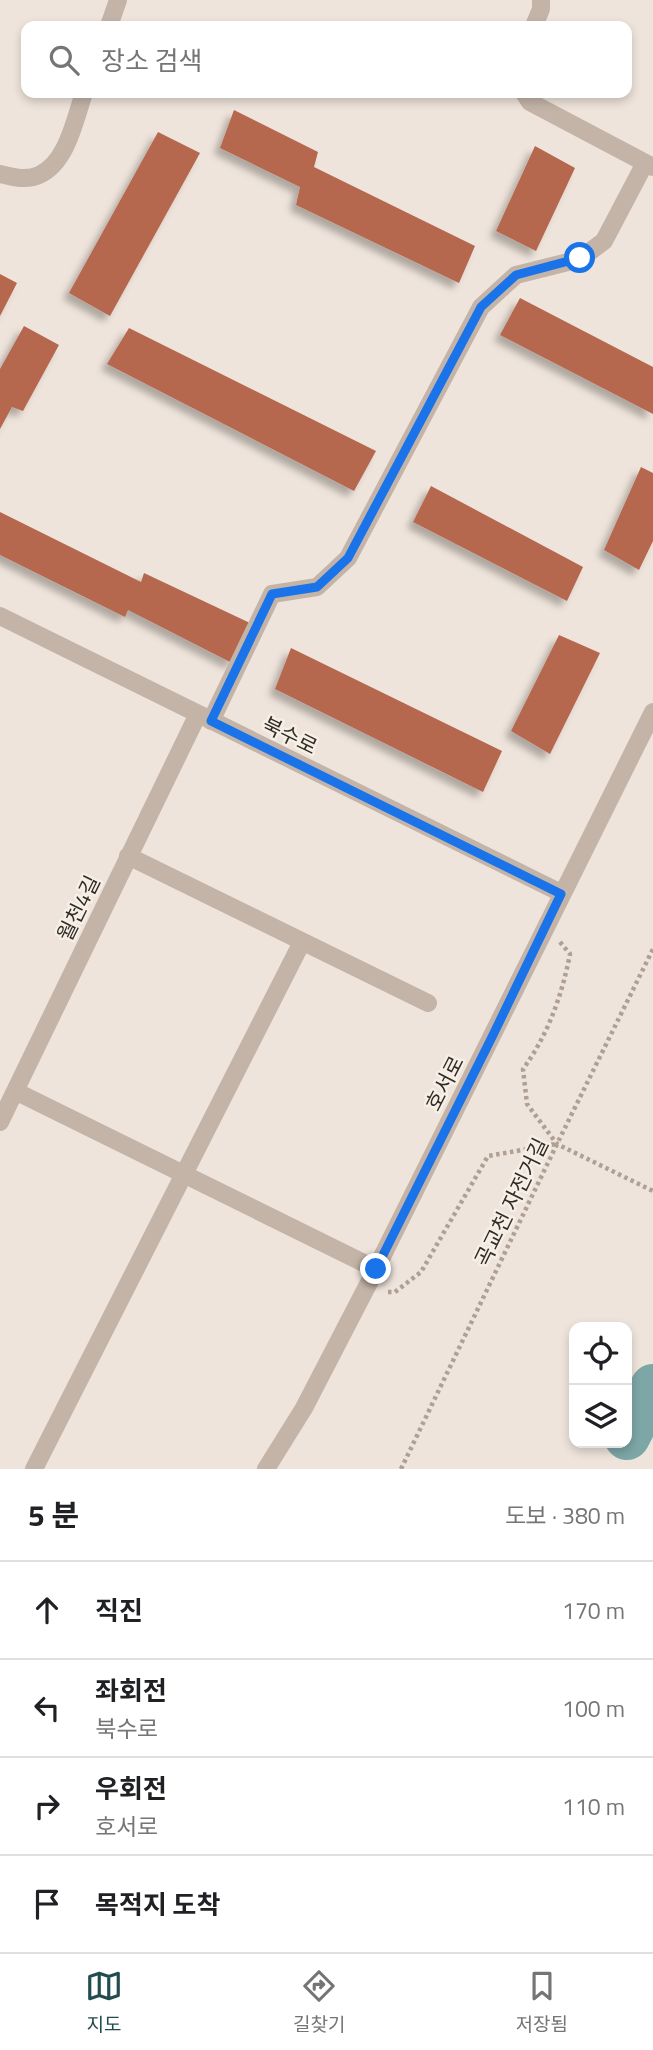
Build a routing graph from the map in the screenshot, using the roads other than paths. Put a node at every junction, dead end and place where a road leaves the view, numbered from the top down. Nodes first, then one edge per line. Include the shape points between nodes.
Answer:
1 (118, 0) edge
2 (541, 0) edge
3 (111, 21) edge
4 (536, 21) edge
5 (82, 98) edge
6 (527, 98) edge
7 (649, 165) edge
8 (0, 174) edge
9 (0, 616) edge
10 (653, 712) edge
11 (204, 717) junction
12 (128, 856) junction
13 (561, 894) junction
14 (303, 942) junction
15 (428, 1003) dead end
16 (15, 1091) junction
17 (0, 1122) edge
18 (184, 1175) junction
19 (376, 1269) junction
20 (34, 1469) edge
21 (266, 1469) edge

1 - 3 street
2 - 4 street
5 - 8 street via 53,165 38,176
6 - 7 street
7 - 11 street, 월천4길 via 604,241 580,258 516,275 481,307 348,558 317,587 272,594
9 - 11 street, 북수로
10 - 13 street, 호서로
11 - 12 street, 월천4길
11 - 13 street, 북수로
12 - 14 street
12 - 16 street, 월천4길
13 - 19 street, 호서로
14 - 15 street
14 - 18 street
16 - 17 street, 월천4길
16 - 18 street
18 - 19 street
18 - 20 street
19 - 21 street, 호서로 via 304,1408

